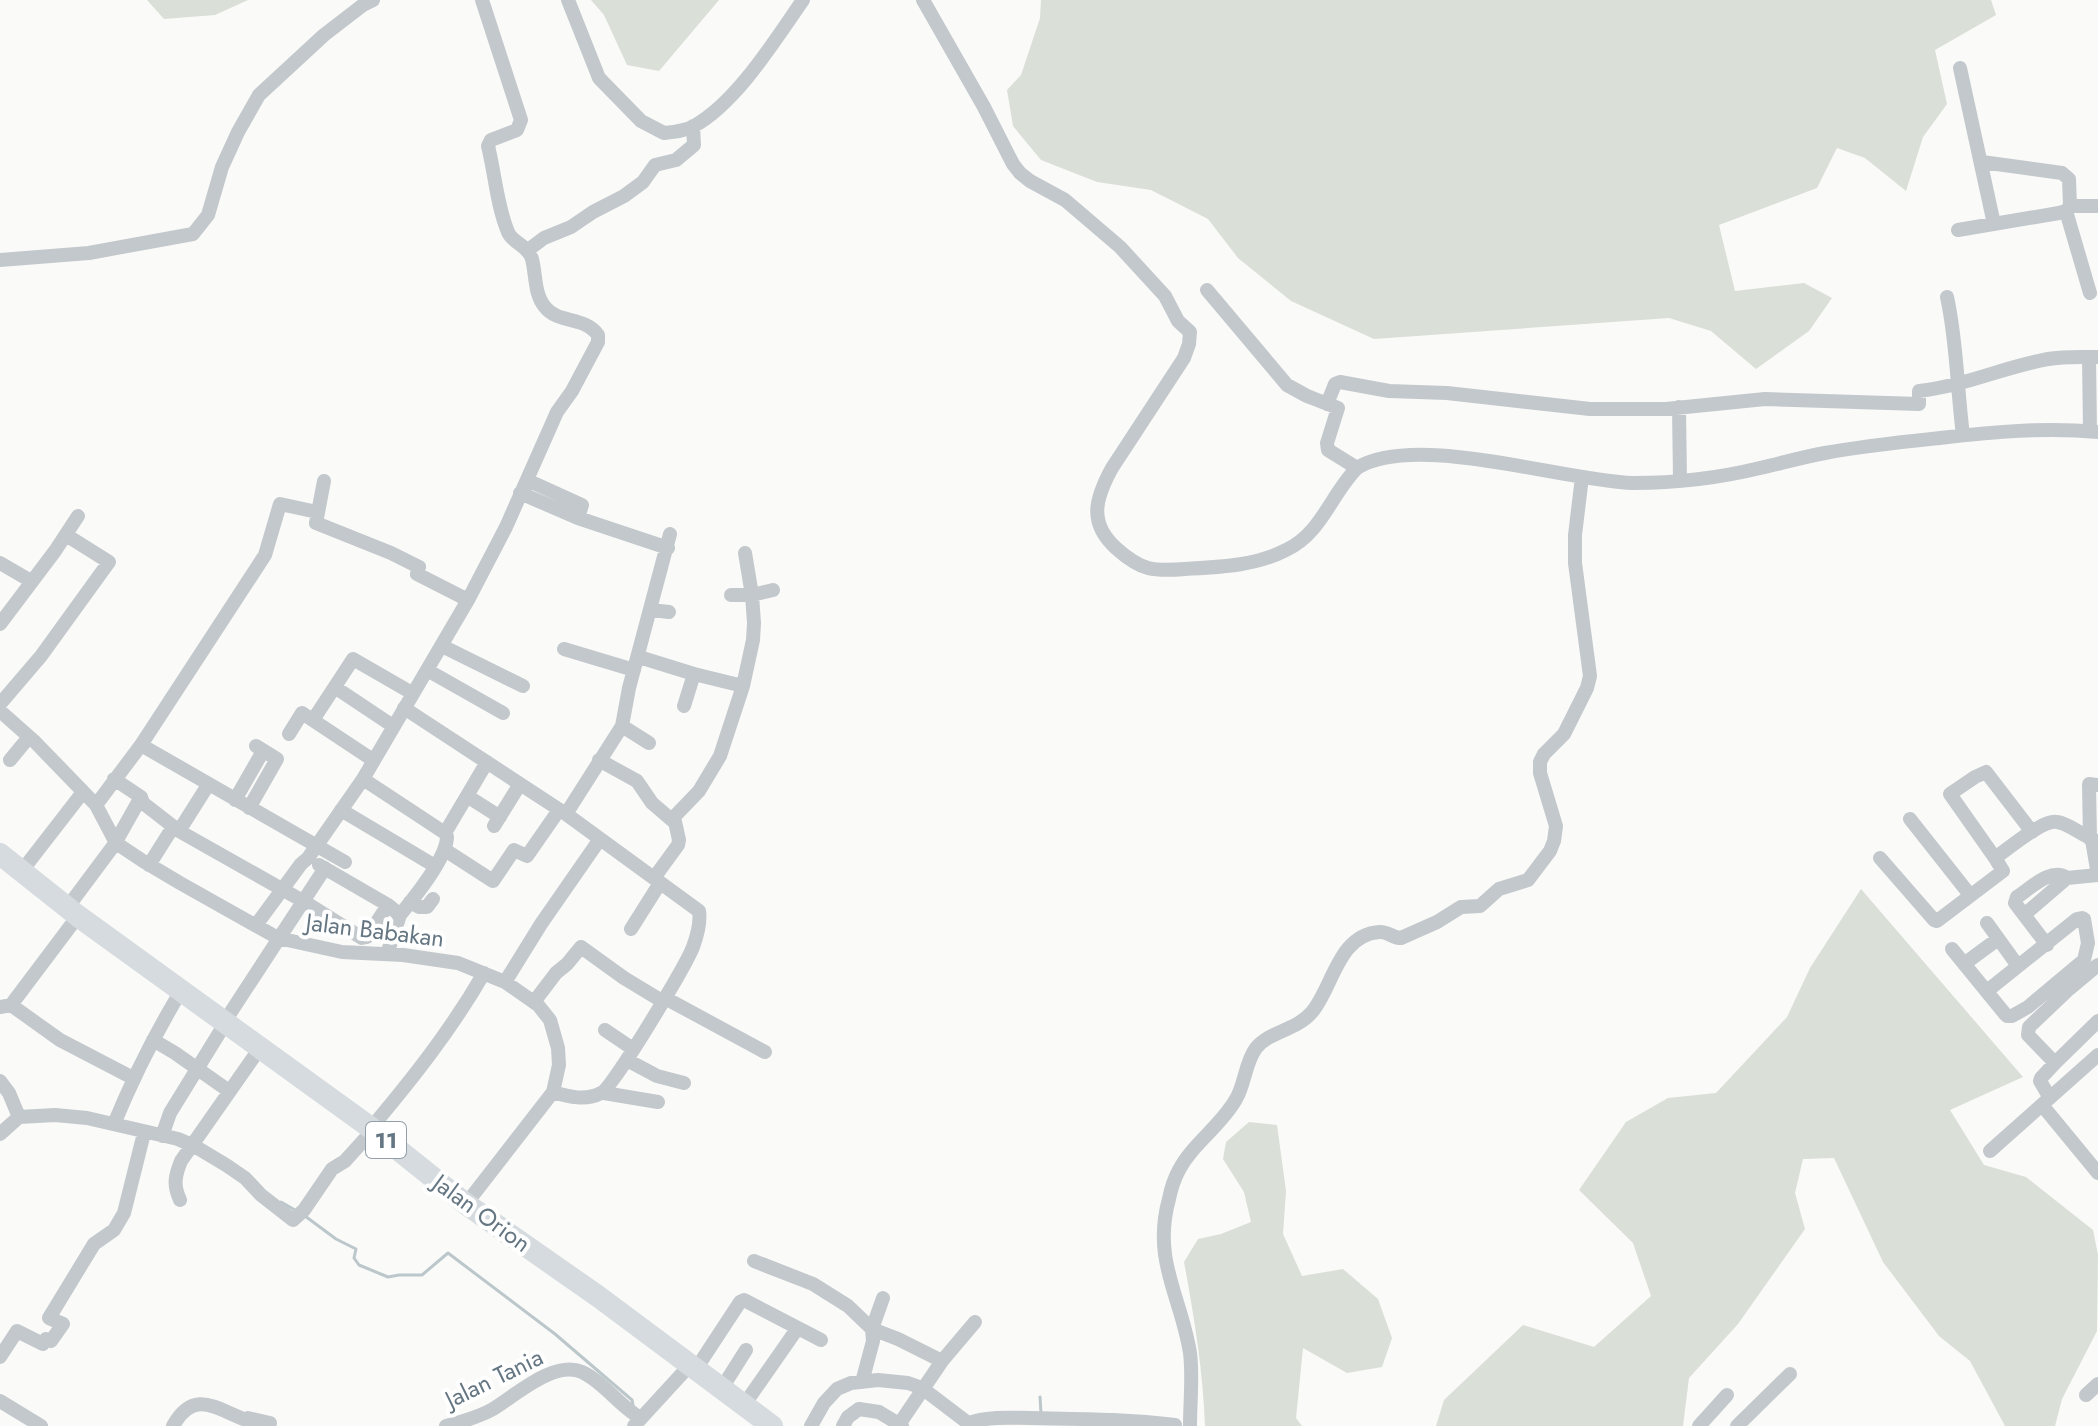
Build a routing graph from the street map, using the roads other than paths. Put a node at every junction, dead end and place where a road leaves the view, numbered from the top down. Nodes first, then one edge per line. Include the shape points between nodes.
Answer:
1 (373, 0) edge
2 (482, 0) edge
3 (568, 0) edge
4 (803, 0) edge
5 (923, 0) edge
6 (1960, 68) dead end
7 (693, 126) junction
8 (1982, 162) junction
9 (2098, 206) edge
10 (2068, 208) junction
11 (1994, 224) junction
12 (1958, 230) dead end
13 (528, 250) junction
14 (0, 260) edge
15 (1207, 290) dead end
16 (2090, 293) dead end
17 (1947, 297) dead end
18 (2094, 357) edge
19 (1957, 385) junction
20 (1327, 404) junction
21 (1679, 407) junction
22 (2094, 432) edge
23 (1963, 435) junction
24 (1357, 468) junction
25 (1582, 477) junction
26 (324, 481) dead end
27 (1680, 481) junction
28 (523, 486) junction
29 (317, 512) junction
30 (78, 516) dead end
31 (66, 535) junction
32 (745, 553) dead end
33 (0, 563) edge
34 (31, 581) junction
35 (773, 590) dead end
36 (731, 595) dead end
37 (752, 595) junction
38 (468, 600) junction
39 (651, 610) junction
40 (669, 612) dead end
41 (0, 624) edge
42 (442, 646) junction
43 (564, 649) dead end
44 (636, 664) junction
45 (427, 670) junction
46 (694, 674) junction
47 (523, 686) dead end
48 (743, 686) junction
49 (339, 690) dead end
50 (412, 693) junction
51 (0, 704) edge
52 (684, 706) dead end
53 (404, 708) junction
54 (0, 711) edge
55 (503, 713) dead end
56 (313, 720) junction
57 (393, 726) junction
58 (622, 726) junction
59 (289, 734) dead end
60 (27, 739) junction
61 (649, 743) dead end
62 (141, 745) junction
63 (10, 760) dead end
64 (373, 760) junction
65 (599, 760) junction
66 (487, 762) junction
67 (114, 779) junction
68 (363, 779) junction
69 (520, 784) junction
70 (208, 785) junction
71 (2098, 785) edge
72 (82, 794) junction
73 (467, 796) junction
74 (141, 797) junction
75 (235, 800) junction
76 (96, 805) junction
77 (249, 808) junction
78 (341, 810) junction
79 (563, 812) junction
80 (1910, 819) dead end
81 (673, 821) junction
82 (176, 829) junction
83 (2032, 832) junction
84 (445, 833) junction
85 (600, 839) junction
86 (2094, 840) edge
87 (114, 846) junction
88 (445, 850) junction
89 (312, 852) junction
90 (0, 854) edge
91 (1880, 858) dead end
92 (1995, 858) junction
93 (345, 862) dead end
94 (149, 865) junction
95 (435, 866) junction
96 (325, 868) junction
97 (21, 872) junction
98 (2098, 875) edge
99 (657, 880) junction
100 (282, 889) junction
101 (1970, 895) junction
102 (433, 899) dead end
103 (303, 901) junction
104 (410, 902) junction
105 (388, 905) junction
106 (72, 912) junction
107 (400, 915) junction
108 (1987, 923) dead end
109 (256, 925) junction
110 (631, 929) dead end
111 (278, 938) junction
112 (1998, 939) junction
113 (2047, 945) junction
114 (1952, 949) dead end
115 (387, 954) junction
116 (1964, 964) junction
117 (2098, 965) edge
118 (2018, 966) junction
119 (484, 973) junction
120 (505, 982) junction
121 (181, 991) junction
122 (1987, 991) junction
123 (664, 999) junction
124 (534, 1002) junction
125 (6, 1006) edge
126 (2098, 1021) edge
127 (225, 1022) junction
128 (605, 1030) dead end
129 (153, 1040) junction
130 (260, 1048) junction
131 (765, 1052) dead end
132 (630, 1054) junction
133 (2098, 1055) edge
134 (2055, 1063) junction
135 (197, 1069) junction
136 (133, 1078) junction
137 (0, 1081) edge
138 (684, 1083) dead end
139 (229, 1091) junction
140 (553, 1092) junction
141 (604, 1093) junction
142 (2046, 1101) junction
143 (658, 1102) dead end
144 (18, 1115) junction
145 (115, 1122) junction
146 (372, 1129) junction
147 (144, 1133) junction
148 (162, 1133) junction
149 (0, 1134) edge
150 (193, 1143) junction
151 (1990, 1151) dead end
152 (2096, 1164) edge
153 (180, 1200) dead end
154 (466, 1204) junction
155 (754, 1261) dead end
156 (883, 1298) dead end
157 (975, 1322) dead end
158 (797, 1329) junction
159 (872, 1329) junction
160 (821, 1340) dead end
161 (746, 1350) dead end
162 (0, 1357) edge
163 (942, 1361) junction
164 (693, 1367) junction
165 (1790, 1374) dead end
166 (862, 1382) junction
167 (2098, 1384) edge
168 (722, 1388) junction
169 (922, 1388) junction
170 (1727, 1395) dead end
171 (2086, 1395) dead end
172 (0, 1401) edge
173 (824, 1403) junction
174 (744, 1405) junction
175 (12, 1419) edge
176 (634, 1420) edge
177 (846, 1421) edge
178 (1053, 1421) edge
179 (1015, 1422) edge
180 (970, 1424) edge
181 (900, 1425) edge
182 (1175, 1425) edge
183 (41, 1426) edge
184 (173, 1426) edge
185 (269, 1426) edge
186 (446, 1426) edge
187 (772, 1426) edge
188 (811, 1426) edge
189 (1190, 1426) edge
190 (1699, 1426) edge
191 (1737, 1426) edge

1 - 14 street via 324,35 259,95 222,167 208,215 193,234 89,253
2 - 13 street via 521,120 517,130 488,146 509,236
3 - 7 street via 599,78 620,100 641,121 664,133
4 - 7 street via 729,98
5 - 24 street via 1020,173 1065,200 1120,247 1190,332 1184,358 1103,484 1097,518 1107,539 1137,563 1163,570 1271,557 1308,535
6 - 8 street
7 - 13 street via 694,145 676,160 655,165 624,196
8 - 10 street via 2062,173 2069,179
8 - 11 street
9 - 10 street
10 - 11 street
10 - 16 street
11 - 12 street
13 - 28 street via 545,308 588,324 598,342 557,412
15 - 20 street via 1287,385
17 - 19 street
18 - 19 street via 2046,359
18 - 22 street
19 - 21 street via 1919,391 1919,404 1765,399
19 - 23 street
20 - 21 street via 1340,382 1590,409
20 - 24 street via 1339,410 1328,450
21 - 27 street
22 - 23 street
23 - 27 street via 1868,446
24 - 25 street via 1419,455
25 - 27 street
25 - 189 street via 1575,563 1590,676 1564,734 1540,762 1556,826 1554,841 1529,878 1499,889 1480,906 1461,907 1401,938 1381,931 1358,939 1339,961 1311,1013 1255,1050 1236,1100 1178,1170 1163,1242 1190,1355
26 - 29 street
28 - 38 street
28 - 39 street via 582,505 578,518 669,541
29 - 38 street via 316,523 419,567 417,574
29 - 62 street via 280,504 265,555
30 - 31 street
31 - 34 street
31 - 51 street via 109,562
32 - 37 street
33 - 34 street
34 - 41 street
35 - 37 street
36 - 37 street
37 - 48 street via 753,640
38 - 42 street
39 - 40 street
39 - 44 street
42 - 45 street
42 - 47 street
43 - 44 street
44 - 46 street
44 - 58 street
45 - 50 street
45 - 55 street
46 - 48 street
46 - 52 street
48 - 81 street via 720,756
49 - 57 street
50 - 53 street
50 - 56 street via 353,659
53 - 57 street
53 - 66 street
54 - 60 street, Jalan Babakan
56 - 59 street via 302,713
56 - 64 street
57 - 64 street
58 - 61 street
58 - 65 street
60 - 63 street
60 - 72 street, Jalan Babakan
62 - 67 street
62 - 70 street
64 - 68 street
65 - 79 street
65 - 81 street via 637,781
66 - 69 street
66 - 73 street
67 - 74 street
67 - 76 street
68 - 78 street
68 - 84 street
69 - 73 street via 497,822
69 - 79 street
70 - 75 street
70 - 82 street
71 - 86 street via 2089,784
72 - 76 street, Jalan Babakan
72 - 97 street
73 - 84 street
74 - 82 street
74 - 87 street
75 - 77 street
75 - 77 street via 260,748 277,759
76 - 87 street, Jalan Babakan
77 - 89 street
78 - 89 street
78 - 95 street
79 - 85 street
79 - 88 street via 527,856 514,850 493,881
80 - 101 street
81 - 99 street via 678,845
82 - 94 street
82 - 100 street
83 - 86 street via 2053,821
83 - 92 street
83 - 92 street via 1986,772 1950,794
84 - 88 street
85 - 99 street
85 - 120 street via 535,920
86 - 98 street
87 - 94 street, Jalan Babakan
87 - 106 street
88 - 95 street
89 - 93 street
89 - 96 street
89 - 100 street
90 - 97 highway, Jalan Orion / 11
91 - 101 street via 1936,921
92 - 101 street via 2001,873
94 - 109 street, Jalan Babakan
95 - 104 street
96 - 103 street
96 - 105 street
97 - 106 highway, Jalan Orion / 11
98 - 113 street via 2049,876 2017,897 2015,903
99 - 110 street
99 - 123 street via 697,909 700,919 692,949
100 - 103 street
100 - 109 street
102 - 104 street via 422,908
103 - 105 street via 365,939
103 - 111 street
104 - 107 street
105 - 107 street
106 - 121 highway, Jalan Orion / 11
106 - 125 street
107 - 115 street
108 - 112 street
109 - 111 street, Jalan Babakan
111 - 115 street, Jalan Babakan via 342,952
111 - 127 street
112 - 116 street
112 - 118 street
113 - 118 street
113 - 122 street via 2077,919 2084,919 2084,960 2028,1007 2007,1016
114 - 116 street
115 - 119 street, Jalan Babakan via 458,963
116 - 122 street
117 - 134 street via 2029,1027 2029,1037
118 - 122 street
119 - 120 street, Jalan Babakan
119 - 146 street via 420,1070
120 - 124 street, Jalan Babakan
121 - 127 highway, Jalan Orion / 11
121 - 129 street
123 - 124 street via 581,947
123 - 131 street
123 - 132 street
124 - 140 street, Jalan Babakan via 550,1020 557,1041
125 - 136 street
126 - 134 street
127 - 130 highway, Jalan Orion / 11
127 - 135 street
128 - 132 street
129 - 135 street
129 - 136 street
130 - 139 street
130 - 146 highway, Jalan Orion / 11
132 - 138 street via 657,1076
132 - 141 street
133 - 142 street
134 - 142 street via 2040,1080
135 - 139 street
135 - 148 street
136 - 145 street
137 - 144 street
139 - 150 street
140 - 141 street via 580,1098
140 - 154 street
141 - 143 street
142 - 151 street
142 - 152 street
144 - 145 street
144 - 149 street
145 - 147 street
146 - 150 street via 293,1220
146 - 154 highway, Jalan Orion / 11
147 - 148 street
147 - 162 street via 121,1220 94,1244 49,1318 63,1324 57,1334 43,1344 17,1331
148 - 150 street
150 - 153 street via 175,1175
154 - 164 highway, Jalan Orion / 11
155 - 159 street via 833,1294
156 - 159 street
157 - 163 street
158 - 160 street
158 - 164 street via 744,1300
158 - 174 street
159 - 163 street
159 - 166 street
161 - 168 street
163 - 169 street
164 - 168 highway, Jalan Orion / 11
164 - 176 street
165 - 191 street
166 - 169 street via 898,1381
166 - 173 street via 837,1389
167 - 171 street
168 - 174 highway, Jalan Orion / 11
169 - 180 street
169 - 181 street
170 - 190 street
172 - 175 street
173 - 177 street
173 - 188 street
174 - 187 highway, Jalan Orion / 11
175 - 183 street
176 - 186 street, Jalan Tania via 583,1372 563,1370 490,1410
177 - 181 street via 859,1409 869,1409
178 - 179 street
178 - 182 street
179 - 180 street via 982,1419
184 - 185 street via 180,1414 201,1403

